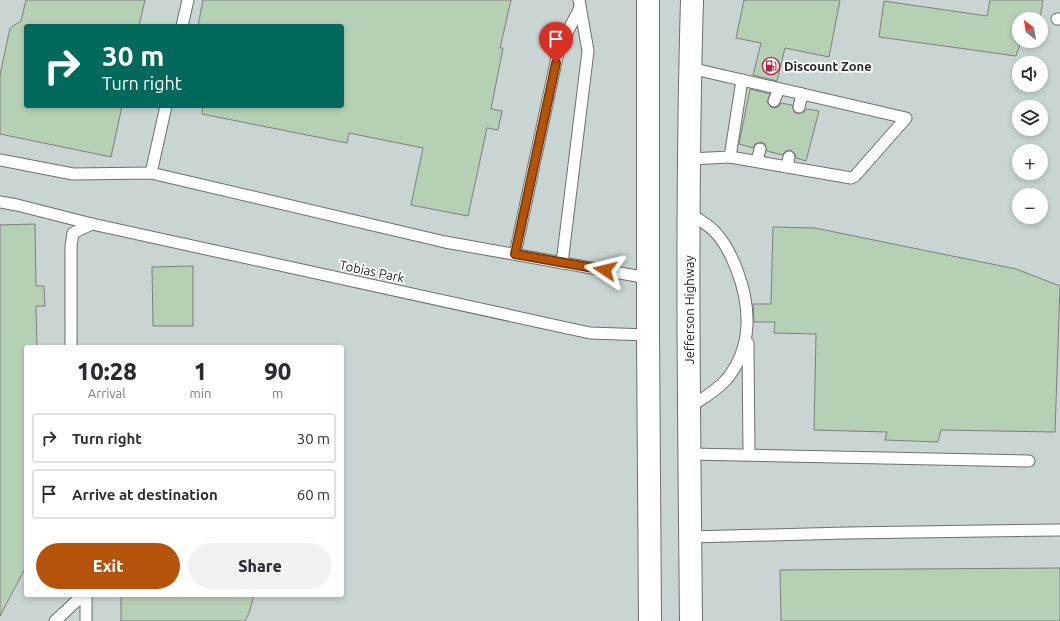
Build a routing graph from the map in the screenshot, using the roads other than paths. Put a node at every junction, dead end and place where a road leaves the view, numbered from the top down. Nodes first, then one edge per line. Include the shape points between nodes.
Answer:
1 (188, 0) edge
2 (648, 0) edge
3 (692, 0) edge
4 (579, 4) edge
5 (182, 24) edge
6 (690, 68) junction
7 (742, 80) junction
8 (779, 89) junction
9 (802, 94) junction
10 (774, 101) dead end
11 (799, 107) dead end
12 (166, 108) edge
13 (760, 149) dead end
14 (730, 157) junction
15 (690, 159) junction
16 (0, 160) edge
17 (757, 161) junction
18 (151, 173) junction
19 (0, 202) edge
20 (689, 213) junction
21 (92, 224) junction
22 (515, 254) junction
23 (562, 263) junction
24 (648, 278) junction
25 (748, 329) junction
26 (648, 335) junction
27 (71, 345) edge
28 (690, 408) junction
29 (690, 454) junction
30 (748, 455) junction
31 (1029, 461) dead end
32 (1060, 530) edge
33 (691, 537) junction
34 (83, 597) edge
35 (85, 597) edge
36 (55, 621) edge
37 (86, 621) edge
38 (650, 621) edge
39 (691, 621) edge

1 - 5 lane
2 - 24 main road
3 - 6 main road, Jefferson Highway
4 - 22 lane via 559,48
4 - 23 lane via 588,51
6 - 7 lane
6 - 15 main road, Jefferson Highway
7 - 8 lane
7 - 14 lane
8 - 9 lane
8 - 10 lane
9 - 11 lane
9 - 17 lane via 906,118 851,178 788,162
12 - 18 lane
13 - 17 lane
14 - 15 lane
14 - 17 lane
15 - 20 main road, Jefferson Highway
16 - 18 lane via 72,174
18 - 22 lane via 445,242
19 - 21 lane, Tobias Park
20 - 25 lane via 716,232 732,256 742,284
20 - 28 main road, Jefferson Highway
21 - 26 lane, Tobias Park via 590,333
21 - 27 lane via 73,233
22 - 23 lane
23 - 24 lane
24 - 26 main road
25 - 28 lane via 739,360 726,380
25 - 30 lane
26 - 38 main road
28 - 29 main road, Jefferson Highway
29 - 30 lane
29 - 33 main road, Jefferson Highway
30 - 31 lane
32 - 33 lane
33 - 39 main road, Jefferson Highway
34 - 36 lane
35 - 37 lane

